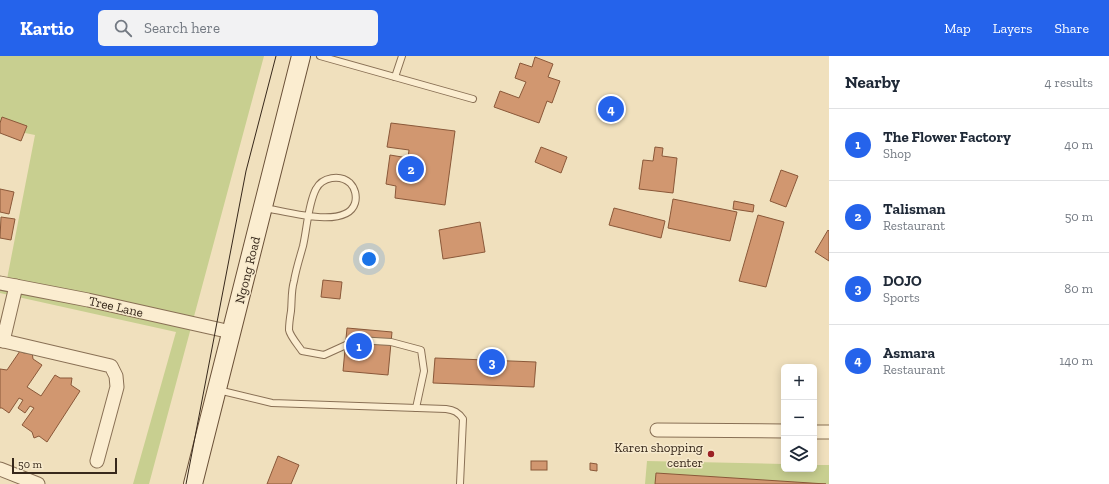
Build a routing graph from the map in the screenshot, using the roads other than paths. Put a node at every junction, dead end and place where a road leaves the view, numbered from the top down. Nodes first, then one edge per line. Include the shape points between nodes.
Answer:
1 (301, 56) edge
2 (320, 56) edge
3 (402, 56) edge
4 (395, 77) junction
5 (473, 99) dead end
6 (263, 208) junction
7 (309, 216) junction
8 (0, 283) edge
9 (16, 286) junction
10 (231, 332) junction
11 (2, 340) edge
12 (217, 389) junction
13 (416, 408) junction
14 (657, 430) dead end
15 (781, 431) edge
16 (817, 432) edge
17 (829, 432) edge
18 (97, 461) dead end
19 (0, 469) edge
20 (38, 484) edge
21 (192, 484) edge
22 (460, 484) edge

1 - 6 main road, Ngong Road
2 - 4 lane
3 - 4 lane
4 - 5 lane
6 - 7 lane
6 - 10 main road, Ngong Road
7 - 7 lane via 328,218 346,214 352,210 356,201 355,190 341,178 323,180 316,188
7 - 13 lane via 293,282 289,330 302,351 324,355 357,340 391,342 421,350 424,371
8 - 9 street, Tree Lane
9 - 10 street, Tree Lane
9 - 11 street
10 - 12 main road, Ngong Road
11 - 18 street via 111,366 116,376 117,387
12 - 13 lane via 272,403
12 - 21 main road, Ngong Road
13 - 22 lane via 455,410 459,413 462,419
14 - 15 street
16 - 17 street
19 - 20 street

